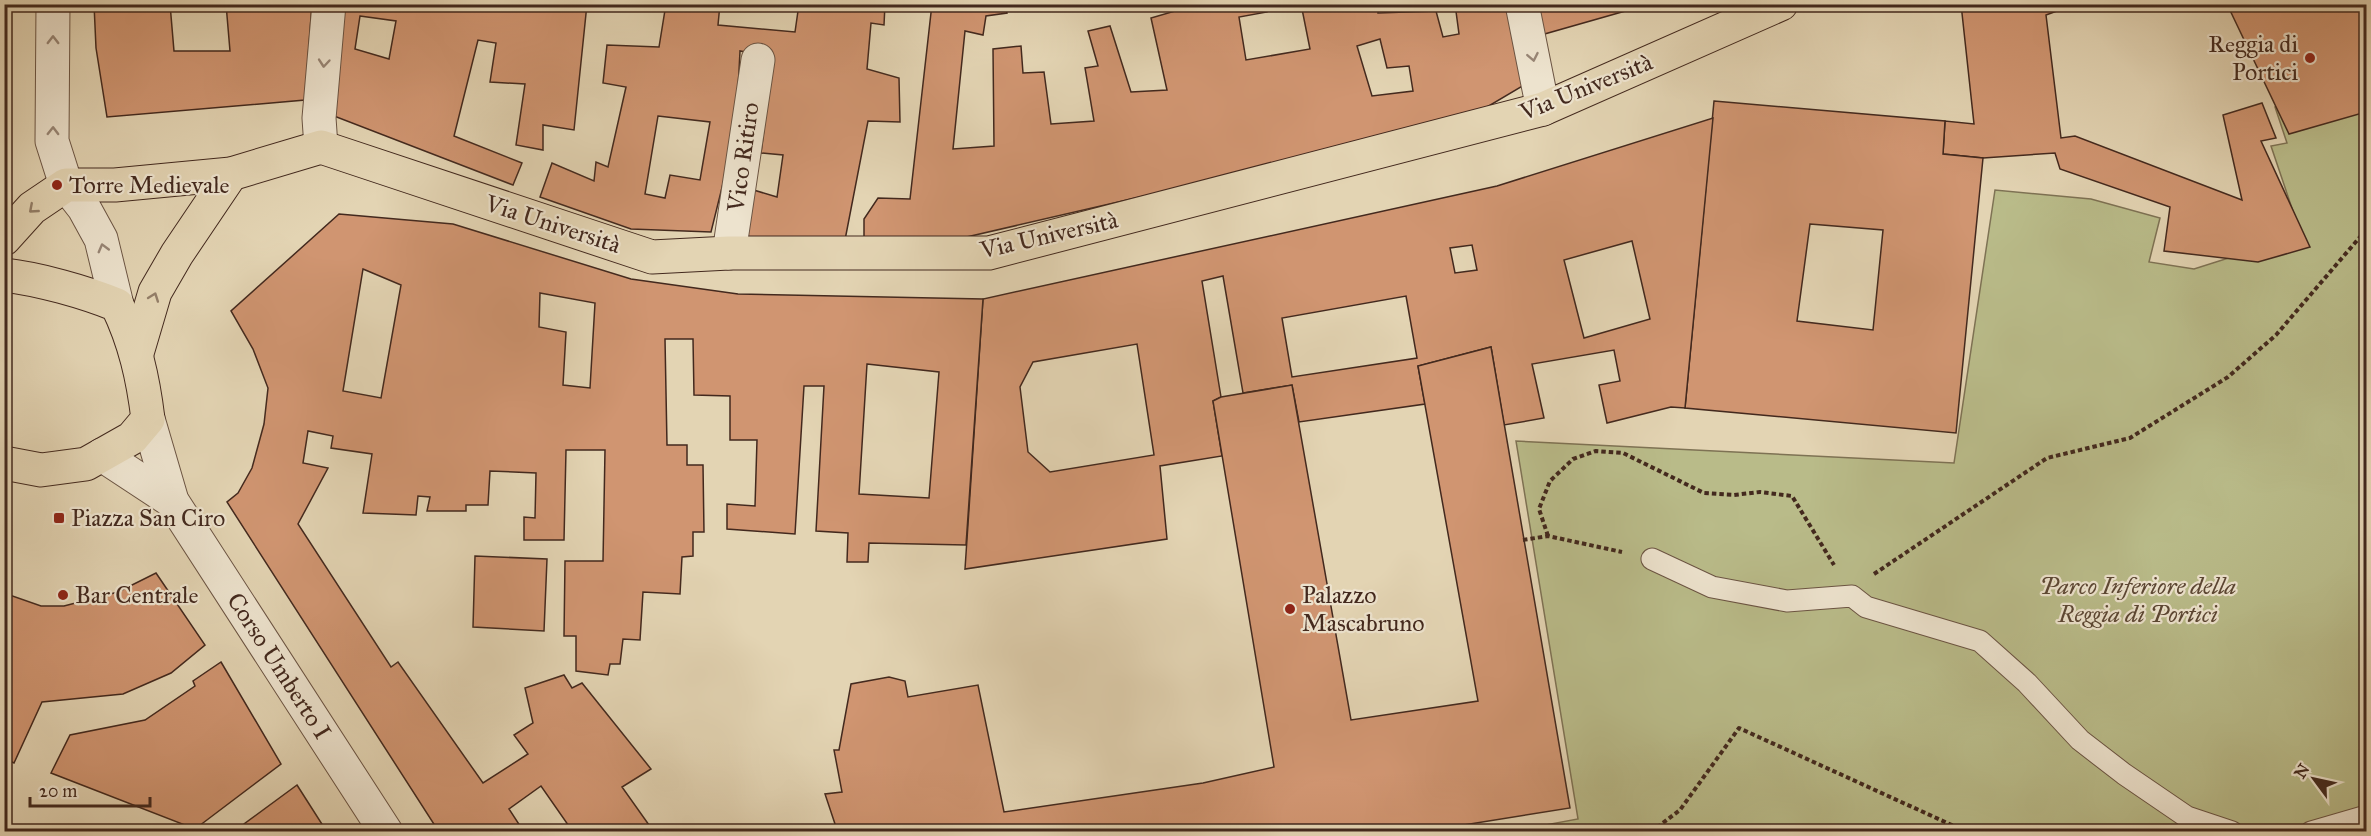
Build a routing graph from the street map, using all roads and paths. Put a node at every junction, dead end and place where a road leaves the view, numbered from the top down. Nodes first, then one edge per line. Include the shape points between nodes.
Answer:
1 (53, 4) edge
2 (329, 4) edge
3 (1522, 4) edge
4 (1781, 4) edge
5 (758, 60) dead end
6 (1543, 109) junction
7 (321, 147) junction
8 (231, 174) junction
9 (66, 185) junction
10 (2367, 230) edge
11 (4, 238) edge
12 (729, 254) junction
13 (4, 275) edge
14 (117, 305) junction
15 (137, 353) junction
16 (148, 419) junction
17 (102, 455) junction
18 (6, 464) edge
19 (172, 501) junction
20 (1548, 536) junction
21 (1523, 540) dead end
22 (1652, 559) joint
23 (1852, 596) junction
24 (2367, 816) edge
25 (386, 831) edge
26 (1651, 831) edge
27 (1967, 831) edge
28 (2232, 831) edge
29 (2311, 831) edge

9 -> 1 street via 52,141
2 -> 7 street via 319,118
3 -> 6 street
4 - 6 main road, Via Università
5 - 12 street, Vico Ritiro
6 - 12 main road, Via Università via 989,253
7 - 8 main road
7 - 12 main road, Via Università via 652,257
8 - 9 main road
15 -> 8 main road via 155,292
9 -> 11 main road via 32,208
14 -> 9 street via 101,239
10 - 23 path via 2276,335 2228,377 2130,438 2047,458 1880,568
13 - 14 main road via 97,296
14 - 15 main road
15 - 16 main road
16 - 17 main road via 132,438
16 - 19 street, Corso Umberto I
17 - 18 main road via 86,464 41,470
17 - 19 street, Corso Umberto I
19 - 25 street, Corso Umberto I
20 - 21 path
20 - 22 path
20 - 23 path via 1539,509 1550,481 1573,459 1596,451 1623,453 1704,493 1792,496
22 - 23 lane via 1712,587 1787,601
23 - 28 lane via 1866,607 1980,641 2027,683 2080,740 2124,774 2187,817
24 - 29 lane
26 - 27 path via 1680,810 1739,728

